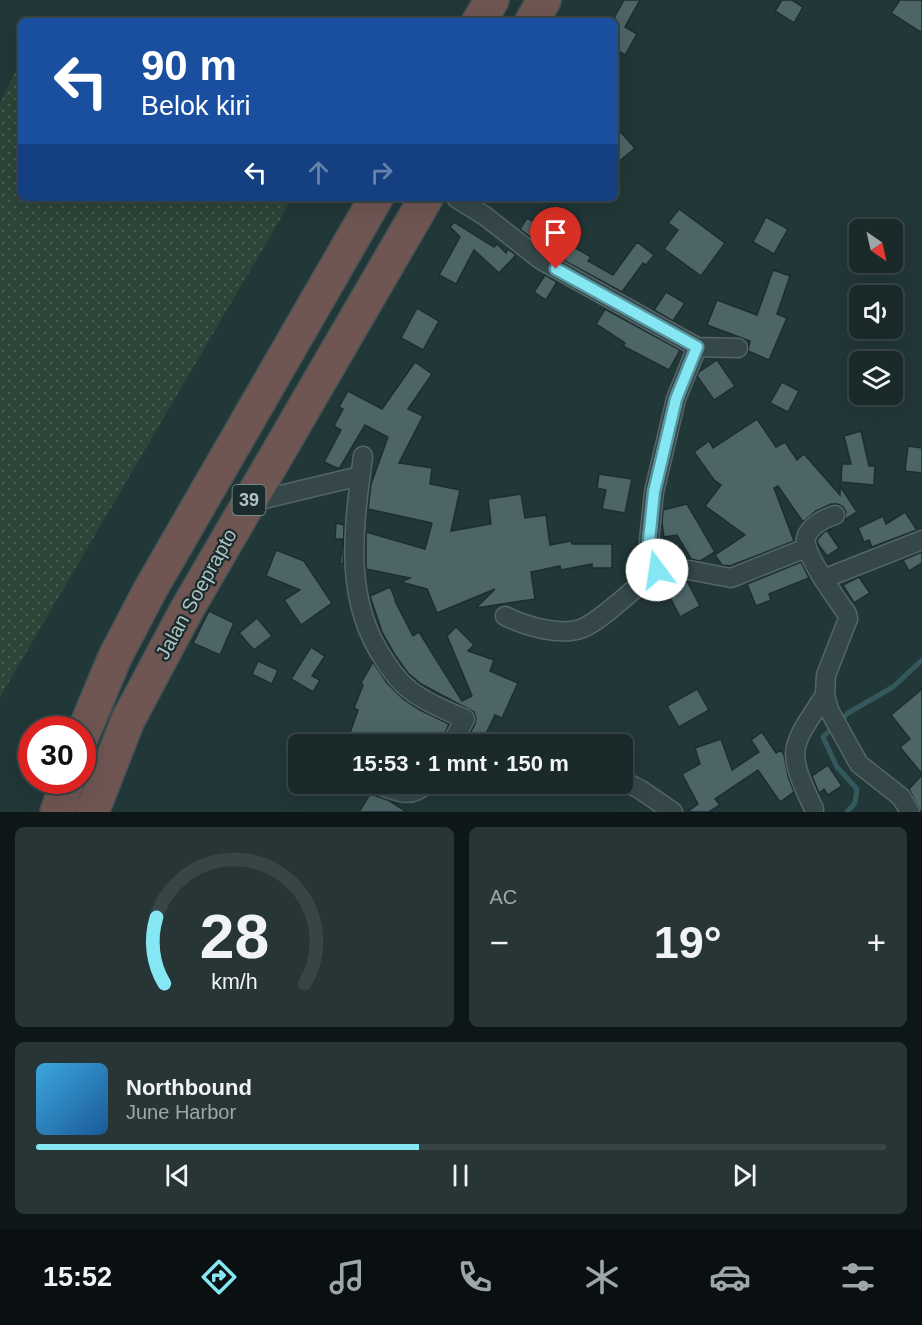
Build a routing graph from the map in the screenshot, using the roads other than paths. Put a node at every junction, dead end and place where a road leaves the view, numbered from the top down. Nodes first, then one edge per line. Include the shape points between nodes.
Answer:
1 (492, 0) edge
2 (544, 0) edge
3 (481, 18) edge
4 (534, 18) edge
5 (374, 201) edge
6 (424, 201) edge
7 (461, 201) edge
8 (697, 347) junction
9 (738, 348) dead end
10 (363, 456) dead end
11 (360, 476) junction
12 (249, 500) junction
13 (835, 515) dead end
14 (922, 540) edge
15 (806, 548) junction
16 (657, 570) junction
17 (823, 579) junction
18 (505, 616) dead end
19 (827, 703) junction
20 (90, 716) edge
21 (457, 734) edge
22 (633, 786) edge
23 (63, 794) edge
24 (814, 808) dead end
25 (57, 812) edge
26 (92, 812) edge
27 (673, 812) edge
28 (910, 812) edge

1 - 3 highway
2 - 4 highway
5 - 20 highway, Jalan Soeprapto / 39 via 150,590
6 - 12 highway, Jalan Soeprapto / 39
7 - 8 street via 541,260
8 - 9 street
8 - 16 street via 676,399 654,492 649,541
10 - 11 street
11 - 12 street
11 - 21 street via 353,542 356,593 365,623 393,673 418,697 465,719
12 - 26 highway, Jalan Soeprapto / 39 via 128,720
13 - 15 street via 813,526 806,537
14 - 17 street
15 - 16 street via 731,578 689,570
15 - 17 street
16 - 18 street via 585,628 563,632 521,624
17 - 19 street via 848,619 826,675
19 - 24 street via 795,746 797,773
19 - 28 street via 860,764 901,797
22 - 27 street
23 - 25 highway

